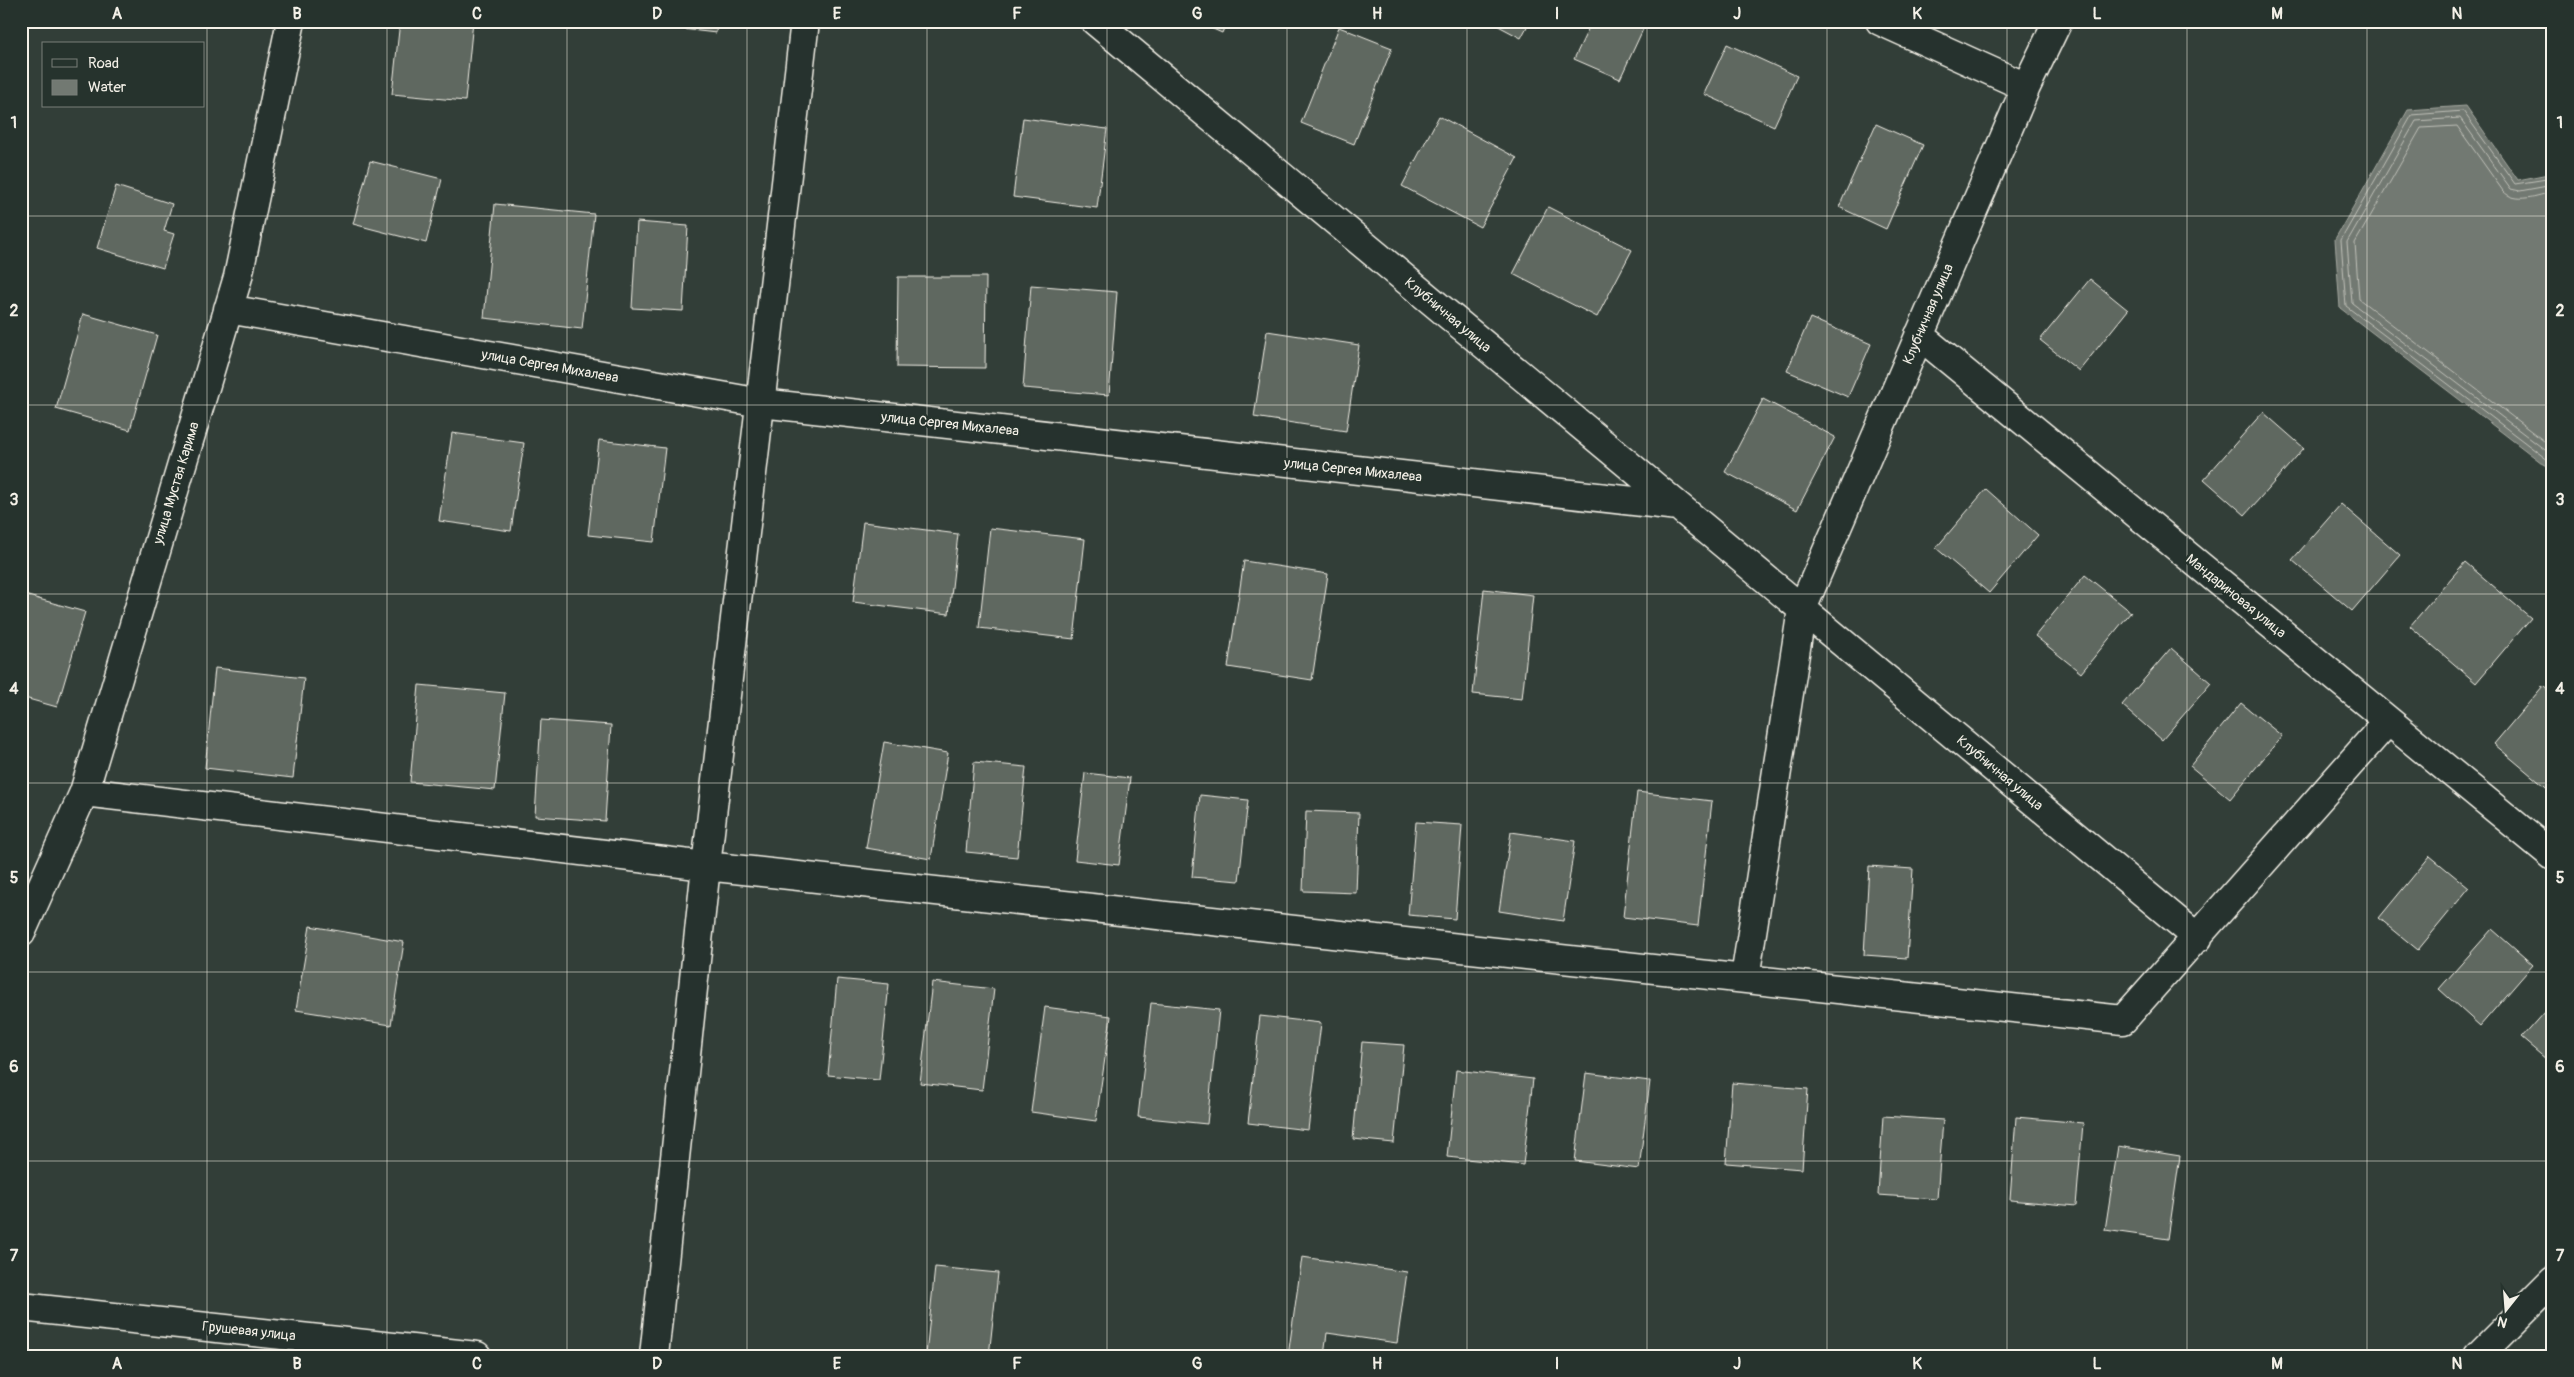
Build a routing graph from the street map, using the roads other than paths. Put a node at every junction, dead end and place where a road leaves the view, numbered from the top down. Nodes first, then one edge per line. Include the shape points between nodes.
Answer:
1 (291, 21) edge
2 (805, 21) edge
3 (1094, 21) edge
4 (1880, 21) edge
5 (2058, 21) edge
6 (2026, 87) junction
7 (228, 309) junction
8 (1919, 335) junction
9 (761, 403) junction
10 (1678, 506) junction
11 (1802, 609) junction
12 (2388, 721) junction
13 (84, 792) junction
14 (2553, 856) edge
15 (706, 866) junction
16 (21, 933) edge
17 (2198, 938) junction
18 (1745, 978) junction
19 (2553, 1281) edge
20 (21, 1307) edge
21 (477, 1356) edge
22 (654, 1356) edge
23 (2478, 1356) edge

1 - 7 street, улица Мустая Карима via 238,277
2 - 9 street
3 - 10 street, Клубничная улица
4 - 6 street
5 - 6 street, Клубничная улица
6 - 8 street, Клубничная улица
7 - 9 street, улица Сергея Михалева
7 - 13 street, улица Мустая Карима
8 - 11 street, Клубничная улица
8 - 12 street, Мандариновая улица
9 - 10 street, улица Сергея Михалева
9 - 15 street
10 - 11 street, Клубничная улица
11 - 17 street, Клубничная улица
11 - 18 street
12 - 14 street, Мандариновая улица
12 - 17 street
13 - 15 street
13 - 16 street, улица Мустая Карима
15 - 18 street
15 - 22 street
17 - 18 street via 2123,1020
19 - 23 street
20 - 21 street, Грушевая улица

